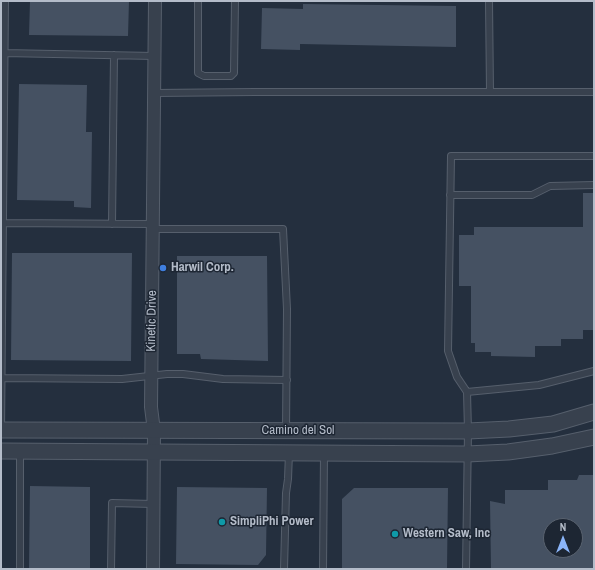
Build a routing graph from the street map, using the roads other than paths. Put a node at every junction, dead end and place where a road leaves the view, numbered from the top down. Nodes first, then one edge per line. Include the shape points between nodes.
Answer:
1 (5, 1) edge
2 (155, 1) edge
3 (198, 1) edge
4 (235, 1) edge
5 (489, 1) edge
6 (4, 53) junction
7 (114, 55) junction
8 (154, 56) junction
9 (490, 92) junction
10 (594, 92) edge
11 (154, 93) junction
12 (594, 156) edge
13 (594, 185) edge
14 (450, 195) junction
15 (3, 223) junction
16 (112, 224) junction
17 (153, 227) junction
18 (594, 371) edge
19 (151, 376) junction
20 (2, 378) edge
21 (287, 380) junction
22 (467, 392) junction
23 (594, 412) edge
24 (1, 430) edge
25 (154, 430) junction
26 (286, 430) junction
27 (468, 431) junction
28 (594, 437) edge
29 (1, 451) edge
30 (20, 451) junction
31 (154, 452) junction
32 (324, 452) junction
33 (289, 453) junction
34 (467, 454) junction
35 (153, 504) junction
36 (20, 569) edge
37 (111, 569) edge
38 (153, 569) edge
39 (284, 569) edge
40 (324, 569) edge
41 (466, 569) edge

1 - 6 lane
2 - 8 street, Kinetic Drive
3 - 4 lane via 198,73 204,76 231,76 234,73
5 - 9 lane
6 - 7 lane
6 - 15 lane
7 - 8 lane
7 - 16 lane
8 - 11 street, Kinetic Drive
9 - 10 lane
9 - 11 lane
11 - 17 street, Kinetic Drive
12 - 14 lane via 451,156
13 - 14 lane via 550,186 532,195
14 - 22 lane via 448,351 457,377
15 - 16 lane
15 - 20 lane
16 - 17 lane
17 - 19 street, Kinetic Drive
17 - 21 lane via 283,229
18 - 22 lane via 539,384
19 - 20 lane via 122,379
19 - 21 lane via 183,374 223,379
19 - 25 street, Kinetic Drive
20 - 24 lane
21 - 26 lane
22 - 27 lane
23 - 27 street, Camino del Sol via 553,424
24 - 25 street, Camino del Sol
25 - 26 street, Camino del Sol
25 - 31 street, Kinetic Drive
26 - 27 street, Camino del Sol
27 - 34 lane
28 - 34 street, Camino del Sol via 508,452
29 - 30 street, Camino del Sol
30 - 31 street, Camino del Sol
30 - 36 lane
31 - 33 street, Camino del Sol
31 - 35 street, Kinetic Drive
32 - 33 street, Camino del Sol
32 - 34 street, Camino del Sol
32 - 40 lane
33 - 39 lane
34 - 41 lane
35 - 37 lane via 112,503
35 - 38 street, Kinetic Drive

